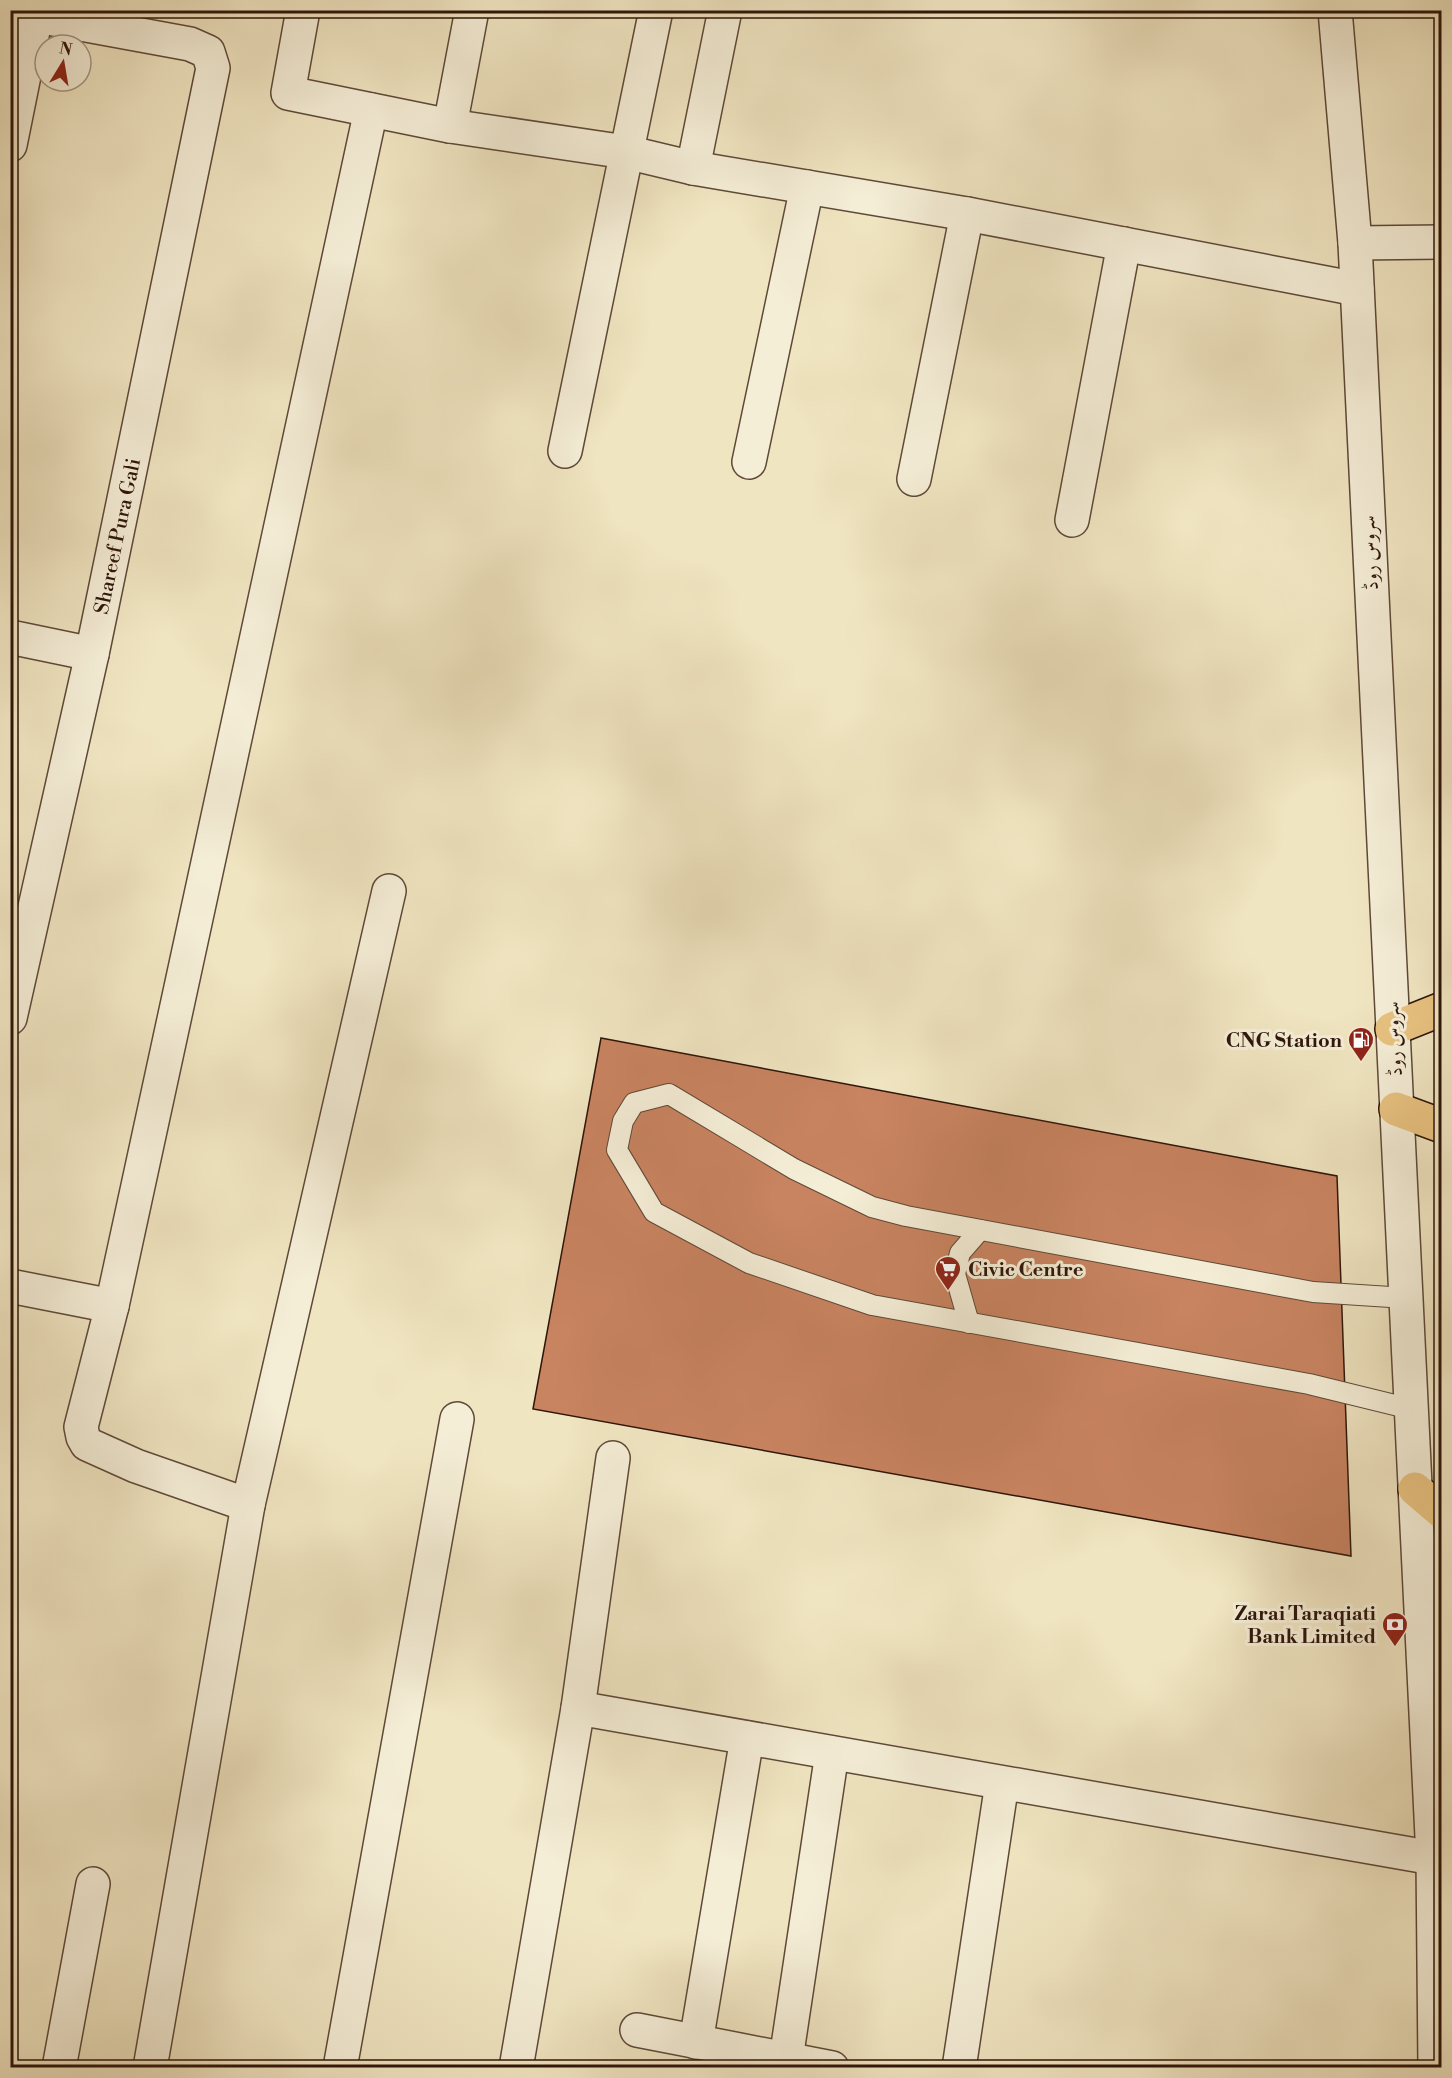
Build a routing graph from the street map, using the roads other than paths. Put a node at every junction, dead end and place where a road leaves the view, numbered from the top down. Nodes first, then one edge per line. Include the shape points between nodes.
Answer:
1 (303, 10) edge
2 (472, 10) edge
3 (656, 10) edge
4 (725, 10) edge
5 (1335, 10) edge
6 (23, 14) edge
7 (371, 110) junction
8 (450, 126) junction
9 (10, 145) edge
10 (626, 152) junction
11 (693, 168) junction
12 (807, 187) junction
13 (967, 214) junction
14 (1442, 242) edge
15 (1355, 243) junction
16 (1124, 244) junction
17 (1357, 289) junction
18 (565, 451) dead end
19 (749, 462) dead end
20 (914, 479) dead end
21 (1072, 520) dead end
22 (10, 637) edge
23 (92, 654) junction
24 (389, 891) dead end
25 (1442, 1009) edge
26 (10, 1018) edge
27 (1392, 1029) junction
28 (1396, 1109) junction
29 (1442, 1126) edge
30 (980, 1230) junction
31 (10, 1286) edge
32 (1406, 1298) junction
33 (112, 1306) junction
34 (969, 1323) junction
35 (1411, 1409) junction
36 (457, 1419) dead end
37 (613, 1458) dead end
38 (1415, 1489) junction
39 (248, 1505) junction
40 (1442, 1512) edge
41 (578, 1708) junction
42 (747, 1738) junction
43 (832, 1753) junction
44 (1002, 1783) junction
45 (1432, 1858) junction
46 (93, 1884) dead end
47 (637, 2030) dead end
48 (696, 2042) junction
49 (786, 2059) junction
50 (59, 2067) edge
51 (150, 2067) edge
52 (340, 2067) edge
53 (516, 2067) edge
54 (832, 2067) edge
55 (959, 2067) edge
56 (1435, 2067) edge

1 - 7 street via 288,93
2 - 8 street
3 - 10 street
4 - 11 street
5 - 15 street, سروس روڈ
6 - 9 street
6 - 23 street, Shareef Pura Gali via 190,44 208,51 213,68
7 - 8 street
7 - 33 street
8 - 10 street
10 - 11 street
10 - 18 street
11 - 12 street
12 - 13 street
12 - 19 street
13 - 16 street
13 - 20 street
14 - 15 street
15 - 17 street, سروس روڈ
16 - 17 street
16 - 21 street
17 - 27 street, سروس روڈ
22 - 23 street
23 - 26 street, Shareef Pura Gali
24 - 39 street
25 - 27 highway
27 - 28 street, سروس روڈ
28 - 29 highway
28 - 32 street, سروس روڈ
30 - 32 lane via 1313,1292
30 - 34 lane via 960,1252 955,1274
30 - 34 lane via 872,1207 794,1169 669,1094 634,1103 624,1120 617,1150 654,1212 749,1263 804,1283 872,1305
31 - 33 street
32 - 35 street, سروس روڈ
33 - 39 street via 81,1427 87,1444 136,1467
34 - 35 lane via 1309,1384
35 - 38 street, سروس روڈ
36 - 52 street
37 - 41 street
38 - 40 highway
38 - 45 street, سروس روڈ
39 - 51 street
41 - 42 street
41 - 53 street
42 - 43 street
42 - 48 street
43 - 44 street
43 - 49 street
44 - 45 street
44 - 55 street
45 - 56 street, سروس روڈ
46 - 50 street
47 - 48 street
48 - 49 street
49 - 54 street

